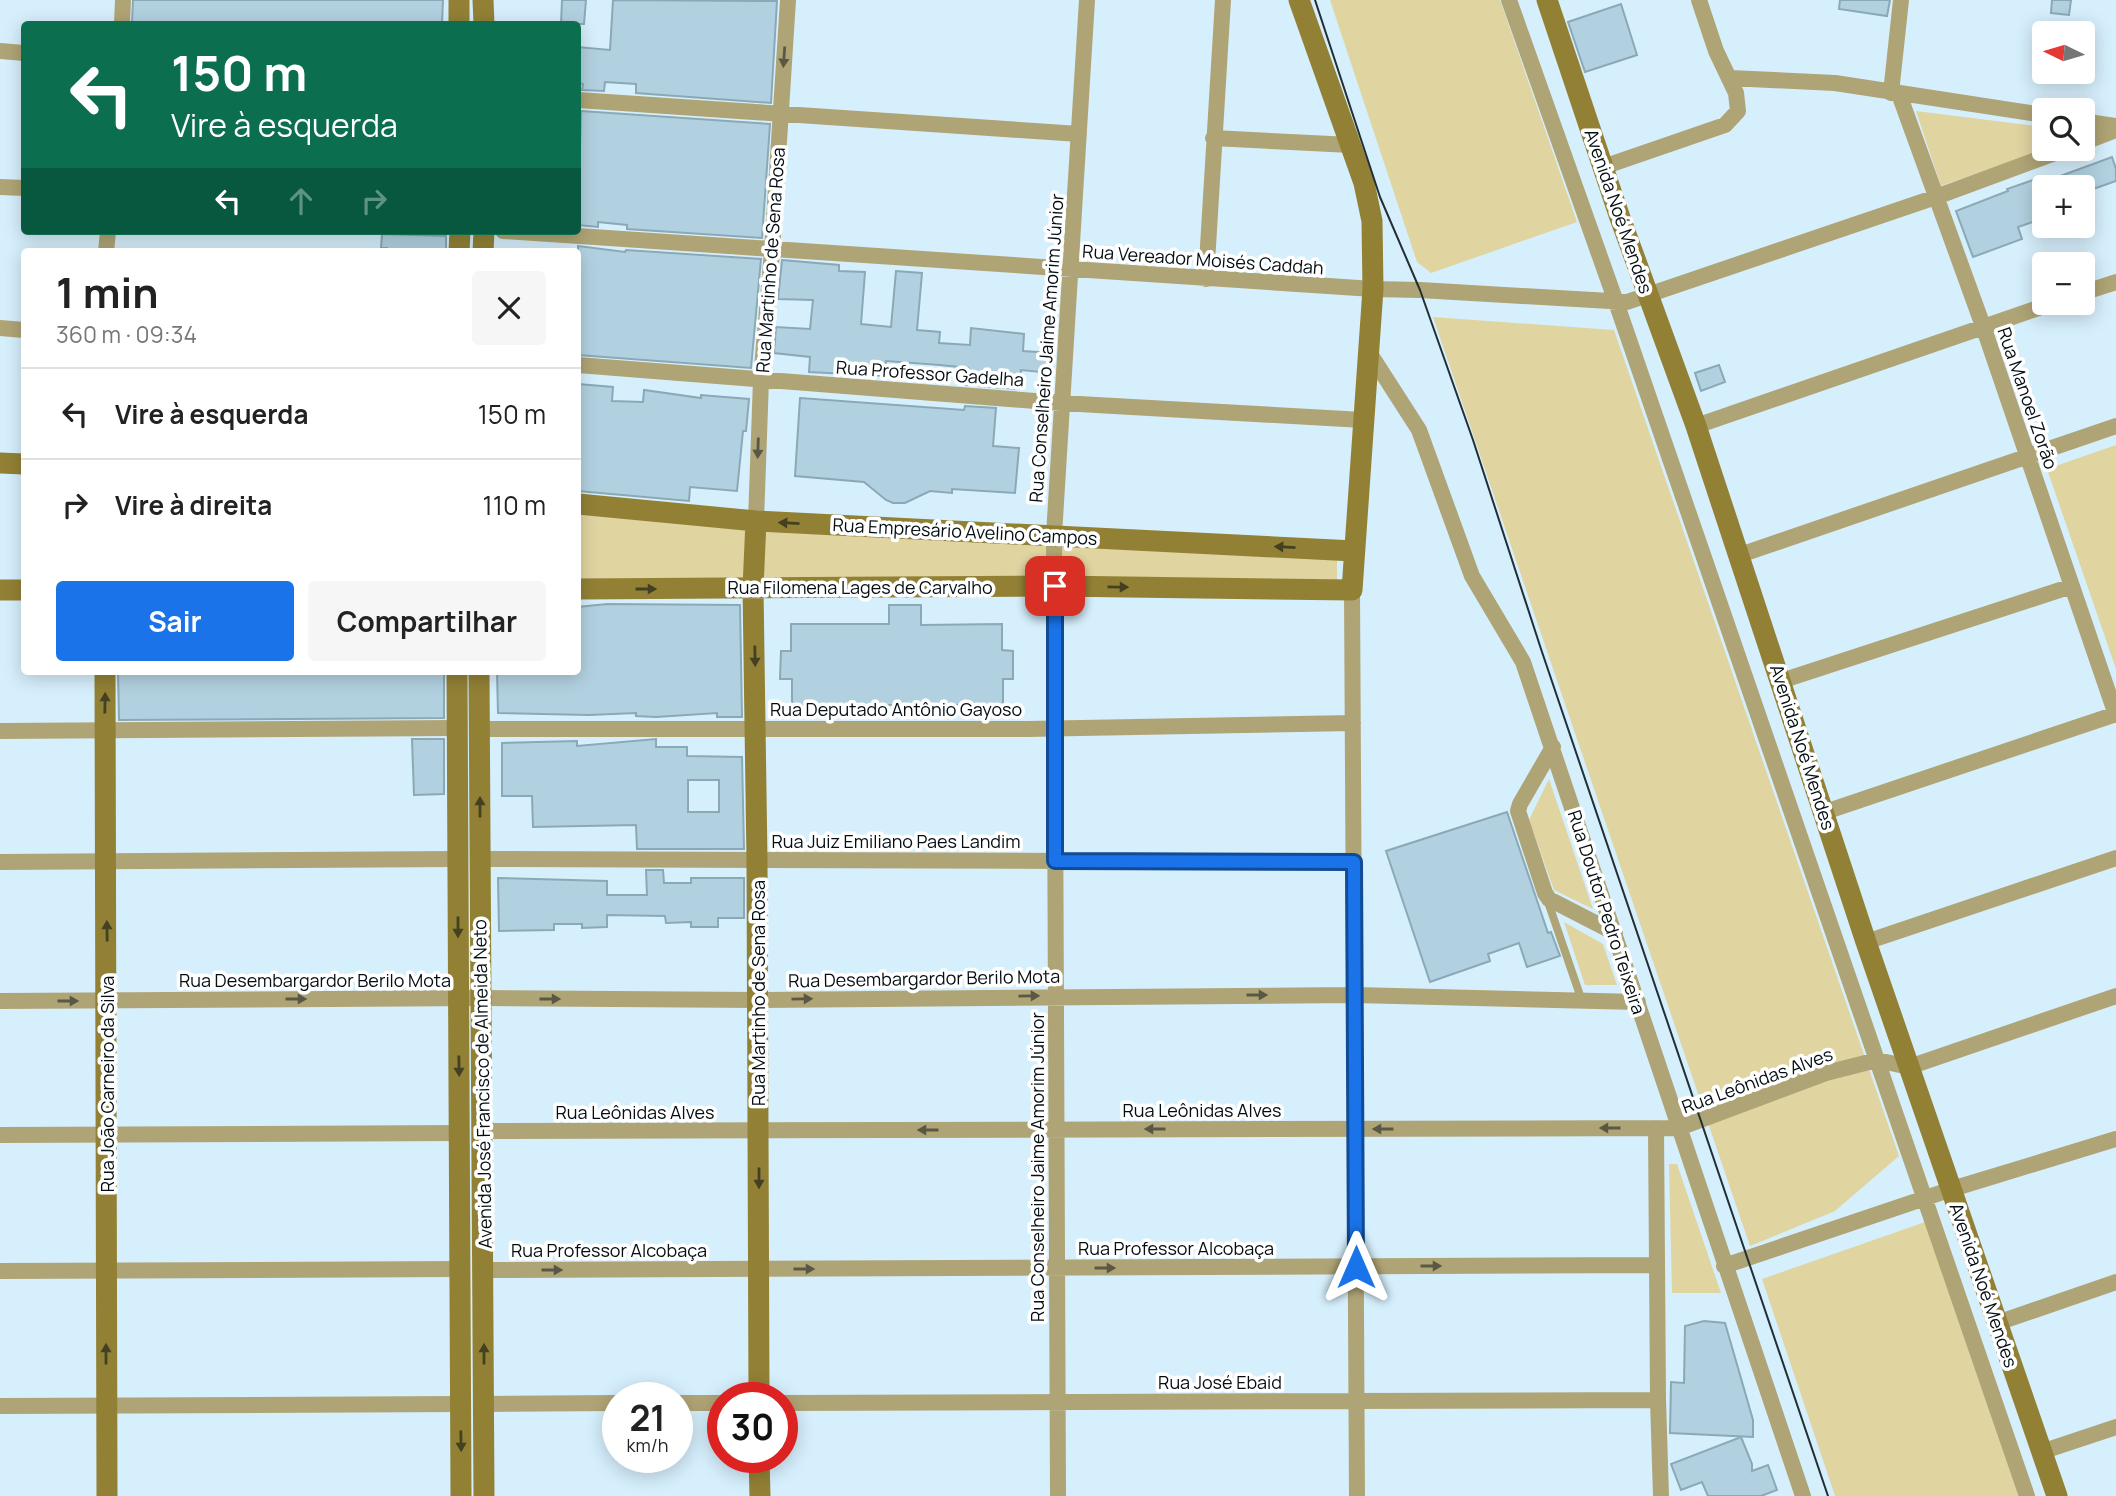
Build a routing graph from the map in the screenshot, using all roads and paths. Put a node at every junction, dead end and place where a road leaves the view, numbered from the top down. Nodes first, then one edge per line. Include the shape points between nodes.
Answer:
1 (123, 0) edge
2 (459, 0) edge
3 (483, 0) edge
4 (788, 0) edge
5 (1087, 0) edge
6 (1223, 0) edge
7 (1299, 0) edge
8 (1509, 0) edge
9 (1547, 0) edge
10 (1699, 0) edge
11 (1901, 0) edge
12 (122, 21) edge
13 (459, 21) edge
14 (484, 21) edge
15 (0, 51) edge
16 (21, 53) edge
17 (1730, 78) junction
18 (1895, 94) junction
19 (581, 100) edge
20 (780, 114) junction
21 (2032, 114) edge
22 (2095, 124) edge
23 (2116, 128) edge
24 (1079, 134) junction
25 (2095, 137) edge
26 (1213, 138) junction
27 (1351, 145) junction
28 (2034, 161) edge
29 (1603, 167) junction
30 (0, 187) edge
31 (21, 188) edge
32 (1936, 197) junction
33 (557, 235) edge
34 (772, 251) junction
35 (1071, 270) junction
36 (1206, 279) junction
37 (2116, 282) edge
38 (1373, 289) junction
39 (2095, 289) edge
40 (1649, 295) junction
41 (1616, 302) junction
42 (2032, 310) edge
43 (1983, 326) junction
44 (0, 328) edge
45 (21, 330) edge
46 (1367, 349) junction
47 (581, 365) edge
48 (761, 380) junction
49 (1061, 403) junction
50 (1363, 419) junction
51 (1696, 426) junction
52 (2116, 426) edge
53 (2028, 456) junction
54 (0, 463) edge
55 (21, 464) edge
56 (581, 504) edge
57 (756, 521) junction
58 (1054, 535) junction
59 (1354, 551) junction
60 (1740, 555) junction
61 (1055, 586) junction
62 (2072, 586) junction
63 (753, 588) junction
64 (581, 589) edge
65 (0, 590) edge
66 (21, 590) edge
67 (1353, 590) junction
68 (105, 675) edge
69 (457, 675) edge
70 (479, 675) edge
71 (1781, 681) junction
72 (2116, 714) edge
73 (1353, 723) junction
74 (756, 727) junction
75 (457, 728) junction
76 (1055, 728) junction
77 (480, 729) junction
78 (0, 731) edge
79 (105, 732) junction
80 (1553, 747) junction
81 (1825, 812) junction
82 (2116, 858) edge
83 (458, 859) junction
84 (481, 859) junction
85 (757, 860) junction
86 (1055, 861) junction
87 (0, 862) edge
88 (106, 862) junction
89 (1354, 862) junction
90 (1545, 893) junction
91 (1615, 933) junction
92 (1866, 942) junction
93 (1354, 995) junction
94 (1056, 996) junction
95 (2116, 996) edge
96 (458, 998) junction
97 (481, 998) junction
98 (107, 1000) junction
99 (756, 1000) junction
100 (0, 1001) edge
101 (1582, 1002) junction
102 (1637, 1002) junction
103 (1877, 1060) junction
104 (1909, 1067) junction
105 (1656, 1128) junction
106 (1678, 1128) junction
107 (1355, 1129) junction
108 (759, 1130) junction
109 (1057, 1130) junction
110 (482, 1131) junction
111 (460, 1133) junction
112 (107, 1134) junction
113 (0, 1135) edge
114 (2116, 1139) edge
115 (1952, 1189) junction
116 (1925, 1198) junction
117 (1657, 1265) junction
118 (1724, 1266) junction
119 (1356, 1267) junction
120 (1057, 1268) junction
121 (461, 1269) junction
122 (759, 1269) junction
123 (106, 1270) junction
124 (484, 1270) junction
125 (0, 1271) edge
126 (2116, 1283) edge
127 (1997, 1323) junction
128 (759, 1382) edge
129 (1658, 1400) junction
130 (1356, 1401) junction
131 (1057, 1402) junction
132 (798, 1403) edge
133 (460, 1404) junction
134 (483, 1404) junction
135 (602, 1404) edge
136 (0, 1406) edge
137 (106, 1406) junction
138 (2116, 1427) edge
139 (2041, 1452) junction
140 (759, 1473) edge
141 (107, 1496) edge
142 (461, 1496) edge
143 (484, 1496) edge
144 (760, 1496) edge
145 (1058, 1496) edge
146 (1357, 1496) edge
147 (1661, 1496) edge
148 (1803, 1496) edge
149 (2027, 1496) edge
150 (2057, 1496) edge

1 - 12 street
2 - 13 street
3 - 14 street
4 -> 20 street, Rua Martinho de Sena Rosa
5 - 24 street, Rua Conselheiro Jaime Amorim Júnior
6 - 26 street
7 - 27 street
8 - 41 street
9 - 29 street, Avenida Noé Mendes
10 - 17 street
11 - 18 street
15 - 16 street
17 - 18 street via 1835,83
17 - 29 street via 1738,111 1725,125
18 - 21 street
18 - 32 street, Rua Manoel Zorão
19 - 20 street
20 - 24 street
20 - 34 street, Rua Martinho de Sena Rosa
22 - 23 street
23 - 25 street
24 - 35 street, Rua Conselheiro Jaime Amorim Júnior
26 - 27 street
26 - 36 street
27 - 38 street via 1372,221
28 - 32 street, Rua Vereador Moisés Caddah
29 - 40 street, Avenida Noé Mendes
30 - 31 street
32 - 40 street, Rua Vereador Moisés Caddah
32 - 43 street, Rua Manoel Zorão
33 - 34 street, Rua Vereador Moisés Caddah
34 - 35 street, Rua Vereador Moisés Caddah
34 - 48 street, Rua Martinho de Sena Rosa
35 - 36 street, Rua Vereador Moisés Caddah
35 - 49 street, Rua Conselheiro Jaime Amorim Júnior
36 - 38 street, Rua Vereador Moisés Caddah
37 - 39 street
38 - 41 street, Rua Vereador Moisés Caddah
38 - 46 street
40 - 41 street, Rua Vereador Moisés Caddah
40 - 51 street, Avenida Noé Mendes
41 - 103 street
42 - 43 street
43 - 51 street
43 - 53 street, Rua Manoel Zorão
44 - 45 street
46 - 50 street
46 - 80 street, Rua Doutor Pedro Teixeira via 1419,430 1472,576 1523,662
47 - 48 street, Rua Professor Gadelha
48 - 49 street, Rua Professor Gadelha
48 -> 57 street, Rua Martinho de Sena Rosa
49 - 50 street, Rua Professor Gadelha
49 - 58 street, Rua Conselheiro Jaime Amorim Júnior
50 - 59 street
51 - 60 street, Avenida Noé Mendes
52 - 53 street
53 - 60 street
53 - 62 street, Rua Manoel Zorão
54 - 55 street
56 - 57 street, Rua Empresário Avelino Campos
58 -> 57 street, Rua Empresário Avelino Campos
57 - 63 street, Rua Martinho de Sena Rosa
59 -> 58 street, Rua Empresário Avelino Campos
58 - 61 street, Rua Conselheiro Jaime Amorim Júnior
59 - 67 street
60 - 71 street, Avenida Noé Mendes
61 - 63 street, Rua Filomena Lages de Carvalho
61 -> 67 street, Rua Filomena Lages de Carvalho
61 - 76 street, Rua Conselheiro Jaime Amorim Júnior
62 - 71 street
62 - 72 street, Rua Manoel Zorão
64 -> 63 street, Rua Filomena Lages de Carvalho
63 -> 74 street, Rua Martinho de Sena Rosa
65 - 66 street
67 - 73 street
79 -> 68 street, Rua João Carneiro da Silva
69 - 75 street, Avenida José Francisco de Almeida Neto
70 - 77 street, Avenida José Francisco de Almeida Neto
71 - 81 street, Avenida Noé Mendes
72 - 81 street
73 - 76 street, Rua Deputado Antônio Gayoso
73 - 89 street
74 - 76 street, Rua Deputado Antônio Gayoso
74 - 77 street, Rua Deputado Antônio Gayoso
74 - 85 street, Rua Martinho de Sena Rosa
75 - 79 street
75 - 83 street, Avenida José Francisco de Almeida Neto
76 - 86 street, Rua Conselheiro Jaime Amorim Júnior
84 -> 77 street, Avenida José Francisco de Almeida Neto
78 - 79 street
79 - 88 street, Rua João Carneiro da Silva
80 - 90 street via 1518,811
80 - 91 street, Rua Doutor Pedro Teixeira
81 - 92 street, Avenida Noé Mendes
82 - 92 street
83 - 88 street
83 -> 96 street, Avenida José Francisco de Almeida Neto
84 - 85 street, Rua Juiz Emiliano Paes Landim
84 - 97 street, Avenida José Francisco de Almeida Neto
85 - 86 street, Rua Juiz Emiliano Paes Landim
85 - 99 street, Rua Martinho de Sena Rosa
86 - 89 street, Rua Juiz Emiliano Paes Landim
86 - 94 street, Rua Conselheiro Jaime Amorim Júnior
87 - 88 street
98 -> 88 street, Rua João Carneiro da Silva
89 - 93 street
90 - 91 street via 1554,903
90 - 101 lane
91 - 102 street, Rua Doutor Pedro Teixeira
92 - 104 street, Avenida Noé Mendes
94 -> 93 street, Rua Desembargardor Berilo Mota
93 - 101 street, Rua Desembargardor Berilo Mota
93 - 107 street
99 -> 94 street, Rua Desembargardor Berilo Mota
94 - 109 street, Rua Conselheiro Jaime Amorim Júnior
95 - 104 street
96 - 97 street, Rua Desembargardor Berilo Mota
98 -> 96 street, Rua Desembargardor Berilo Mota
96 -> 111 street, Avenida José Francisco de Almeida Neto
97 -> 99 street, Rua Desembargardor Berilo Mota
97 - 110 street, Avenida José Francisco de Almeida Neto
100 -> 98 street, Rua Desembargardor Berilo Mota
98 - 112 street, Rua João Carneiro da Silva
99 - 108 street, Rua Martinho de Sena Rosa
101 - 102 street, Rua Desembargardor Berilo Mota
102 - 106 street, Rua Doutor Pedro Teixeira
103 - 104 street, Rua Leônidas Alves
103 - 106 street, Rua Leônidas Alves via 1826,1073
103 - 116 street
104 - 115 street, Avenida Noé Mendes
105 - 106 street, Rua Leônidas Alves
105 -> 107 street, Rua Leônidas Alves
105 - 117 street
106 - 118 street, Rua Doutor Pedro Teixeira
107 -> 109 street, Rua Leônidas Alves
107 - 119 street
109 -> 108 street, Rua Leônidas Alves
108 - 110 street, Rua Leônidas Alves
108 -> 122 street, Rua Martinho de Sena Rosa
109 - 120 street, Rua Conselheiro Jaime Amorim Júnior
110 - 124 street, Avenida José Francisco de Almeida Neto
111 - 112 street
111 - 121 street, Avenida José Francisco de Almeida Neto
112 - 113 street
112 - 123 street, Rua João Carneiro da Silva
114 - 115 street
115 - 116 street
115 - 127 street, Avenida Noé Mendes
116 - 118 street
116 - 149 street
119 -> 117 street, Rua Professor Alcobaça
117 - 129 street
118 - 148 street, Rua Doutor Pedro Teixeira
120 -> 119 street, Rua Professor Alcobaça
119 - 130 street
122 -> 120 street, Rua Professor Alcobaça
120 - 131 street, Rua Conselheiro Jaime Amorim Júnior
121 - 123 street
121 - 133 street, Avenida José Francisco de Almeida Neto
124 -> 122 street, Rua Professor Alcobaça
122 - 128 street, Rua Martinho de Sena Rosa
123 - 125 street
137 -> 123 street, Rua João Carneiro da Silva
134 -> 124 street, Avenida José Francisco de Almeida Neto
126 - 127 street
127 - 139 street, Avenida Noé Mendes
129 - 130 street, Rua José Ebaid
129 - 147 street
130 - 131 street, Rua José Ebaid
130 - 146 street
131 - 132 street, Rua José Ebaid
131 - 145 street, Rua Conselheiro Jaime Amorim Júnior
133 - 137 street
133 -> 142 street, Avenida José Francisco de Almeida Neto
134 - 135 street
134 - 143 street, Avenida José Francisco de Almeida Neto
136 - 137 street
137 - 141 street, Rua João Carneiro da Silva
138 - 139 street
139 - 150 street, Avenida Noé Mendes
140 - 144 street

